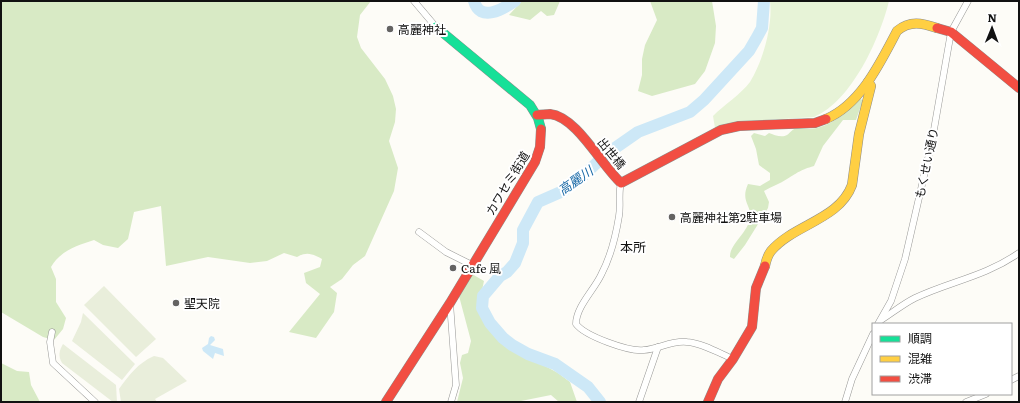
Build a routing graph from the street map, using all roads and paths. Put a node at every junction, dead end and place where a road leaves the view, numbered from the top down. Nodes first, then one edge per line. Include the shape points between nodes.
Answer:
1 (414, 1) edge
2 (968, 1) edge
3 (436, 27) joint
4 (951, 32) junction
5 (868, 82) junction
6 (1019, 88) edge
7 (537, 115) junction
8 (620, 181) junction
9 (419, 232) dead end
10 (1019, 253) edge
11 (472, 265) junction
12 (450, 303) junction
13 (879, 322) edge
14 (52, 332) dead end
15 (872, 336) edge
16 (658, 347) junction
17 (733, 358) junction
18 (984, 395) edge
19 (95, 402) edge
20 (386, 402) edge
21 (451, 402) edge
22 (639, 402) edge
23 (708, 402) edge
24 (845, 402) edge
25 (966, 402) edge

1 - 3 street, カワセミ街道
2 - 4 street, もくせい通り
3 - 7 street, カワセミ街道 via 520,96
4 - 5 street via 921,23 903,26 897,31
4 - 6 street
4 - 13 street, もくせい通り via 932,141 905,259 891,301
5 - 8 street via 847,105 824,120 814,123 739,126 721,130
5 - 17 street via 871,86 859,134 849,193 842,203 830,212 793,232 770,252 756,288 752,327
7 - 8 street, 出世橋 via 554,115 577,131
7 - 11 street, カワセミ街道 via 542,136 539,154
8 - 16 street via 619,216 612,244 601,275 576,324 589,334 626,348 642,351
9 - 11 street via 446,252
10 - 13 street via 980,275 916,298
11 - 12 street, カワセミ街道
12 - 20 street, カワセミ街道
12 - 21 street via 456,385
14 - 19 street via 50,342 53,364
15 - 24 street via 852,379
16 - 17 street via 677,342 693,342
16 - 22 street
17 - 23 street via 718,378
18 - 25 street

